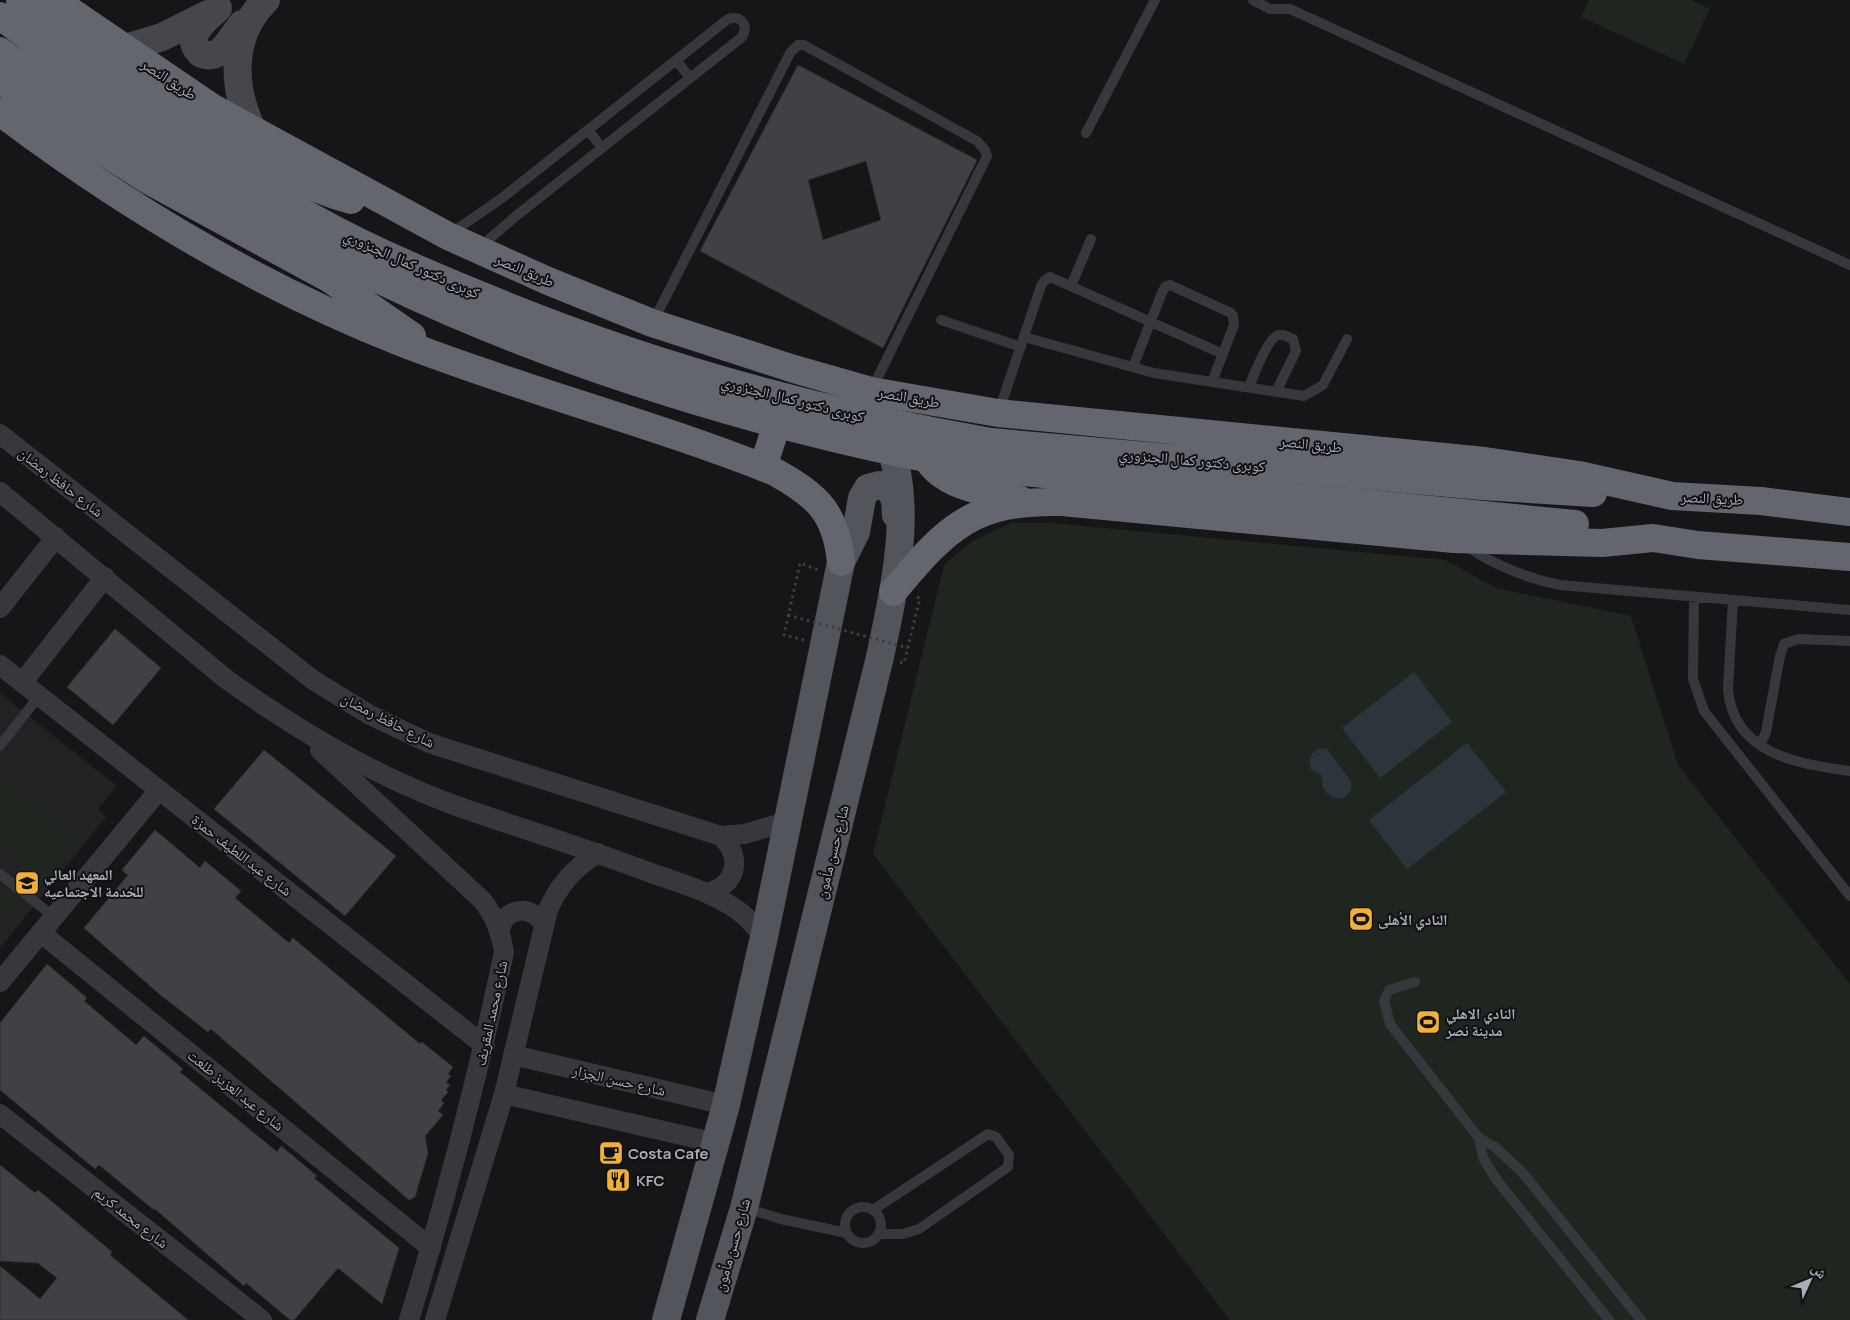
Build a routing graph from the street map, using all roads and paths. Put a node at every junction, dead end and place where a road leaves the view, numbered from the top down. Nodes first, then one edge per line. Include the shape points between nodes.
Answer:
1 (20, 0) edge
2 (54, 0) edge
3 (1155, 0) edge
4 (1253, 0) edge
5 (263, 3) edge
6 (223, 4) edge
7 (0, 16) edge
8 (0, 51) edge
9 (676, 60) junction
10 (123, 62) junction
11 (690, 78) junction
12 (0, 80) edge
13 (0, 112) edge
14 (588, 130) junction
15 (253, 131) junction
16 (1086, 133) dead end
17 (602, 148) junction
18 (406, 215) junction
19 (448, 236) junction
20 (1092, 239) dead end
21 (477, 250) junction
22 (1850, 265) edge
23 (1071, 286) junction
24 (941, 320) dead end
25 (652, 322) junction
26 (1150, 322) junction
27 (1347, 339) dead end
28 (1022, 342) junction
29 (1223, 354) junction
30 (441, 357) junction
31 (1133, 367) junction
32 (794, 370) junction
33 (1212, 382) junction
34 (1248, 387) junction
35 (864, 389) junction
36 (1276, 392) junction
37 (936, 402) junction
38 (998, 413) junction
39 (0, 434) edge
40 (762, 467) junction
41 (0, 492) edge
42 (1672, 496) junction
43 (1028, 502) junction
44 (1850, 512) edge
45 (899, 535) junction
46 (56, 537) junction
47 (1652, 538) junction
48 (1454, 539) junction
49 (1850, 557) edge
50 (841, 562) junction
51 (800, 563) dead end
52 (105, 577) junction
53 (893, 592) junction
54 (1694, 596) junction
55 (920, 598) dead end
56 (1733, 600) junction
57 (0, 608) edge
58 (1850, 610) edge
59 (788, 615) junction
60 (784, 635) dead end
61 (1850, 641) edge
62 (908, 648) junction
63 (904, 663) dead end
64 (0, 665) edge
65 (22, 683) junction
66 (39, 696) junction
67 (293, 725) junction
68 (1757, 743) junction
69 (0, 746) edge
70 (1850, 771) edge
71 (159, 790) junction
72 (788, 821) junction
73 (721, 836) junction
74 (598, 853) junction
75 (0, 874) edge
76 (707, 893) junction
77 (1850, 896) edge
78 (544, 924) junction
79 (47, 925) junction
80 (500, 929) junction
81 (764, 937) junction
82 (0, 982) edge
83 (1415, 982) dead end
84 (485, 1046) junction
85 (513, 1055) junction
86 (504, 1094) junction
87 (726, 1105) junction
88 (0, 1114) edge
89 (1479, 1138) junction
90 (716, 1143) junction
91 (744, 1208) junction
92 (873, 1210) junction
93 (847, 1233) junction
94 (878, 1234) junction
95 (431, 1248) junction
96 (262, 1320) edge
97 (409, 1320) edge
98 (435, 1320) edge
99 (666, 1320) edge
100 (710, 1320) edge
101 (1609, 1320) edge
102 (1641, 1320) edge

1 - 10 highway
2 - 10 highway, طريق النصر
3 - 16 lane
4 - 22 lane via 1270,9 1290,9
5 - 6 street via 219,54 206,55 196,48 194,38 198,28
5 - 15 street via 249,22 236,62 240,98
6 - 10 street
7 - 42 highway, كوبرى دكتور كمال الجنزوري, bridge via 135,113 319,222 389,256 532,317 726,382 858,416 991,442 1482,486
8 - 47 highway, كوبرى دكتور كمال الجنزوري, bridge via 173,166 383,281 541,348 719,408 852,442 988,468 1575,524
9 - 11 lane
9 - 11 lane via 728,19 741,19 746,32 742,37
9 - 14 lane
10 - 15 highway, طريق النصر
10 - 18 highway via 256,158 311,186
11 - 17 lane
12 - 30 highway via 90,143 182,199 330,279
13 - 30 highway via 90,176 227,259 352,322
14 - 17 lane
14 - 19 lane
15 - 18 highway, طريق النصر
17 - 21 lane
18 - 19 highway, طريق النصر
19 - 21 highway, طريق النصر
20 - 23 lane
21 - 25 highway, طريق النصر
23 - 26 lane
23 - 28 lane via 1050,277 1044,281
24 - 28 lane
25 - 32 highway, طريق النصر
25 - 35 lane via 790,53 804,44 977,141 987,156
26 - 29 lane
26 - 29 lane via 1164,287 1174,287 1234,316 1234,325
26 - 31 lane
27 - 36 lane via 1323,386 1304,396
28 - 31 lane
28 - 38 lane
29 - 33 lane
30 - 40 highway
31 - 33 lane
32 - 35 highway, طريق النصر
32 - 40 highway
33 - 34 lane
34 - 36 lane
34 - 36 lane via 1271,340 1283,335 1293,339 1296,350
35 - 37 highway, طريق النصر
35 - 45 main road, شارع حسن مأمون via 894,457 901,496
37 - 38 highway, طريق النصر
37 - 43 highway via 926,418 922,436 923,448 936,468 952,481
38 - 42 highway, طريق النصر via 1485,461 1580,475
39 - 73 street, شارع حافظ رمضان via 313,680 370,715 456,752
40 - 50 highway via 810,495 827,514 838,537
41 - 46 street
42 - 44 highway, طريق النصر via 1761,501
43 - 48 highway via 1062,502
43 - 53 highway via 994,508 963,522 936,542
45 - 50 main road via 893,493 884,486 874,486 864,492 856,532
45 - 53 main road, شارع حسن مأمون
46 - 52 street
46 - 57 street
47 - 48 highway via 1602,543
47 - 49 highway via 1698,545
48 - 54 lane via 1498,566 1539,581
50 - 72 main road
51 - 59 path
52 - 65 street
52 - 67 street via 226,679
53 - 91 main road, شارع حسن مأمون via 880,657
54 - 56 lane
54 - 77 lane via 1693,679 1704,711
55 - 62 path
56 - 58 lane
56 - 68 lane via 1729,701 1740,724
59 - 60 path
59 - 62 path, bridge
61 - 68 lane via 1798,639 1784,644 1766,732
62 - 63 path
64 - 65 street, شارع عبد اللطيف حمزة
65 - 66 street, شارع عبد اللطيف حمزة
66 - 69 lane
66 - 71 street, شارع عبد اللطيف حمزة
67 - 74 street via 368,768 410,787
67 - 80 street, شارع محمد المقريف via 482,900
68 - 70 lane via 1789,760
71 - 79 street
71 - 84 street, شارع عبد اللطيف حمزة
72 - 73 street, شارع حافظ رمضان via 745,834
72 - 81 main road
73 - 76 street via 734,854 735,864 726,884
74 - 76 street
74 - 78 street, شارع محمد المقريف via 573,871 563,883 554,896
75 - 79 lane
76 - 81 street via 745,915
78 - 80 street via 536,914 523,910 505,918
78 - 85 street, شارع محمد المقريف
79 - 82 street
79 - 95 street, شارع عبد العزيز طلعت
80 - 84 street, شارع محمد المقريف via 504,952
81 - 87 main road
83 - 89 lane via 1389,990 1384,1001 1390,1024
84 - 95 street, شارع محمد المقريف
85 - 86 street, شارع محمد المقريف
85 - 87 street, شارع حسن الجزار
86 - 90 street
86 - 98 street, شارع محمد المقريف
87 - 90 main road
88 - 96 street, شارع محمد كريم
89 - 101 lane via 1483,1158 1496,1179
89 - 102 lane via 1522,1172
90 - 99 main road
91 - 93 lane
91 - 100 main road, شارع حسن مأمون
92 - 93 lane via 867,1207 854,1209 846,1220
92 - 94 lane via 879,1217
92 - 94 lane via 988,1134 996,1137 1009,1155 1010,1163 1004,1171 919,1229 903,1234
93 - 94 lane via 860,1242 870,1241
95 - 97 street, شارع محمد المقريف

